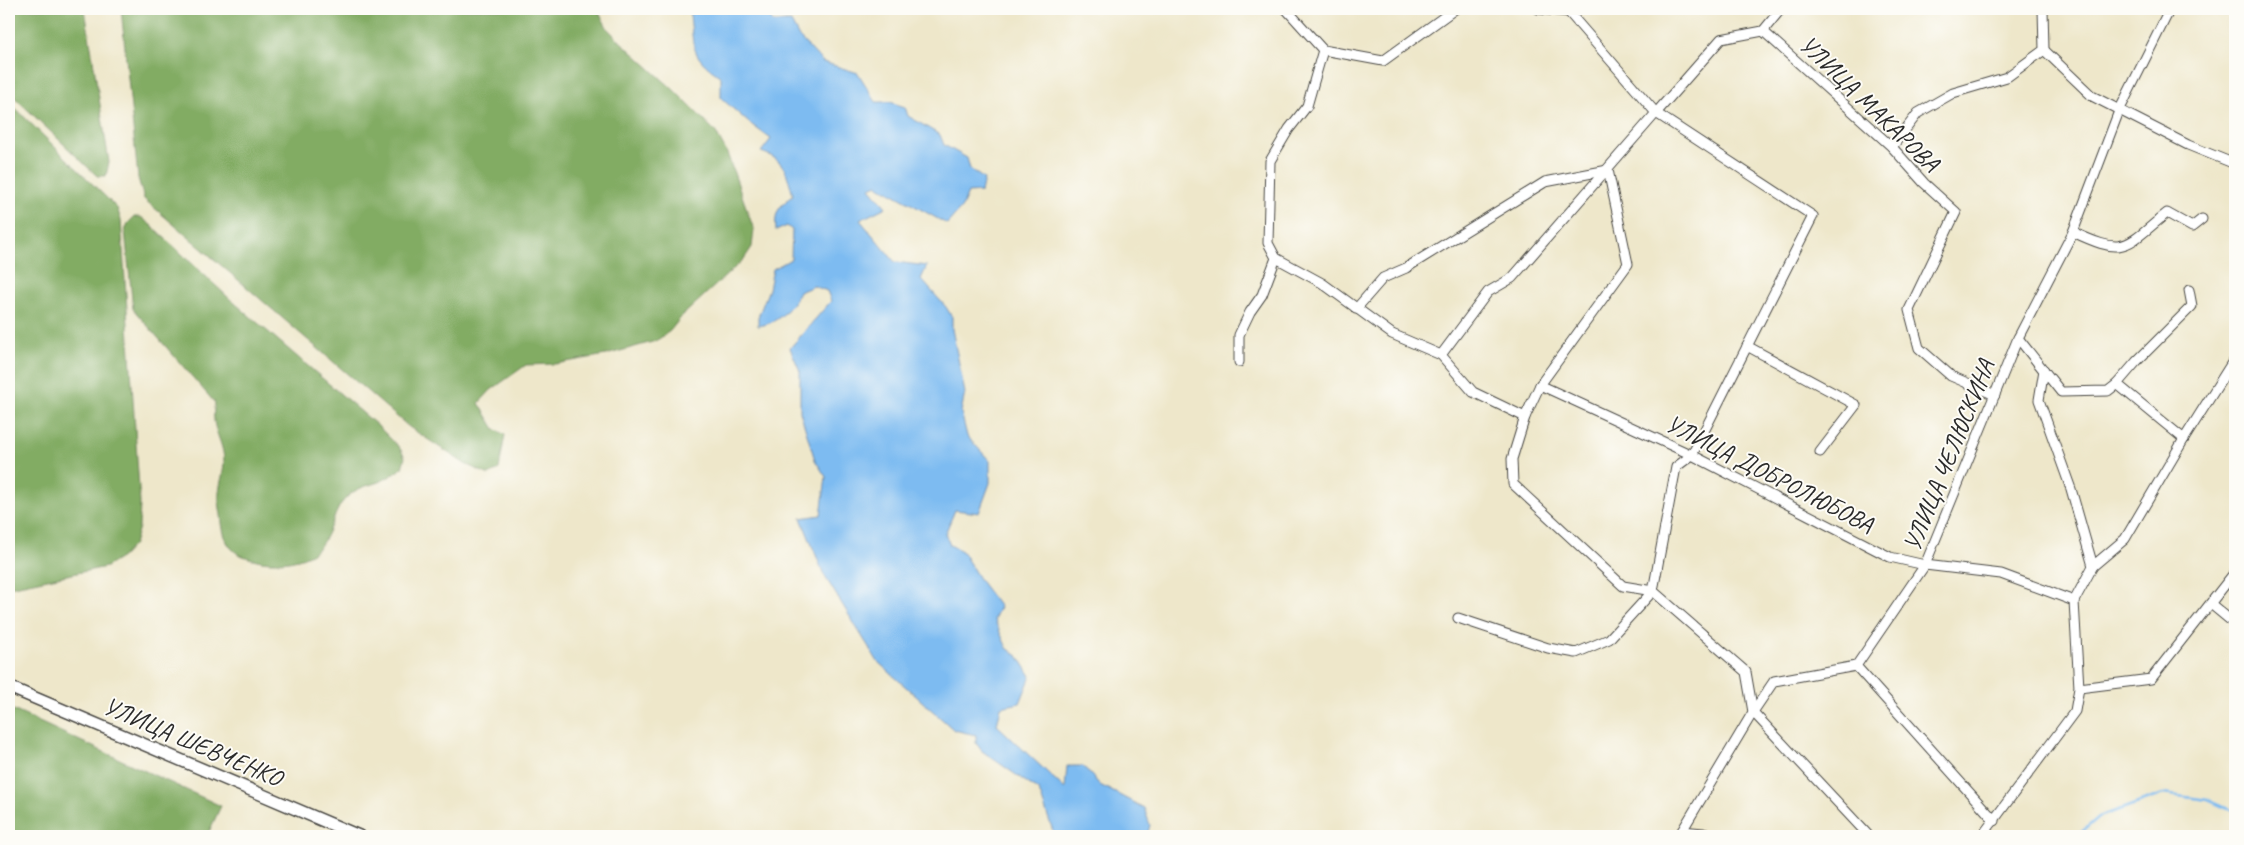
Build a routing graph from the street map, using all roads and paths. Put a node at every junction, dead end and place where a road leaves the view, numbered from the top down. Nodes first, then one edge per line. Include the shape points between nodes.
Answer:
1 (1286, 9) edge
2 (1455, 9) edge
3 (1538, 9) edge
4 (1781, 9) edge
5 (2042, 9) edge
6 (2170, 9) edge
7 (1567, 10) edge
8 (1764, 31) junction
9 (1323, 50) junction
10 (2044, 50) junction
11 (2119, 111) junction
12 (1656, 113) junction
13 (1892, 147) junction
14 (2235, 164) edge
15 (1608, 170) junction
16 (2202, 219) dead end
17 (2073, 232) junction
18 (1276, 258) junction
19 (2189, 290) dead end
20 (1356, 309) junction
21 (2018, 338) junction
22 (1747, 346) junction
23 (1441, 355) junction
24 (2235, 358) edge
25 (1239, 362) dead end
26 (2044, 370) junction
27 (2118, 384) junction
28 (1540, 385) junction
29 (1995, 395) junction
30 (1525, 416) junction
31 (2184, 439) junction
32 (1820, 452) dead end
33 (1692, 455) junction
34 (1925, 565) junction
35 (2093, 566) junction
36 (2235, 572) edge
37 (1654, 591) junction
38 (2074, 601) junction
39 (2212, 605) junction
40 (1458, 618) dead end
41 (2235, 624) edge
42 (1856, 666) junction
43 (9, 687) edge
44 (2080, 688) junction
45 (1753, 712) junction
46 (1995, 821) junction
47 (1681, 834) edge
48 (359, 836) edge
49 (1713, 836) edge
50 (1869, 836) edge
51 (1982, 836) edge

1 - 9 street
2 - 9 street via 1383,60
3 - 7 street
4 - 8 street
5 - 10 street
6 - 11 street, УЛИЦА ЧЕЛЮСКИНА
7 - 12 street
8 - 12 street, УЛИЦА МАКАРОВА via 1721,39
8 - 13 street, УЛИЦА МАКАРОВА
9 - 18 street via 1307,106 1270,161 1268,243
10 - 11 street via 2092,96
10 - 13 street via 2007,77 1952,93 1918,113
11 - 14 street
11 - 17 street, УЛИЦА ЧЕЛЮСКИНА
12 - 15 street, УЛИЦА МАКАРОВА
12 - 22 street via 1813,216
13 - 29 street, УЛИЦА МАКАРОВА via 1956,212 1908,310 1919,348 1952,376
15 - 20 street via 1545,182 1406,268 1383,278
15 - 23 street, УЛИЦА МАКАРОВА via 1512,278 1488,292
15 - 28 street via 1628,264
16 - 17 street via 2192,227 2167,213 2119,248 2102,245
17 - 21 street, УЛИЦА ЧЕЛЮСКИНА
18 - 20 street via 1322,283
18 - 25 street via 1262,295 1239,335
19 - 27 street via 2192,306
20 - 23 street via 1392,334
21 - 26 street
21 - 29 street, УЛИЦА ЧЕЛЮСКИНА
22 - 32 street via 1856,405
22 - 33 street
23 - 30 street via 1473,392
24 - 31 street
26 - 27 street via 2061,392 2108,391
26 - 35 street via 2039,400 2071,489
27 - 31 street
28 - 30 street
28 - 33 street, УЛИЦА ДОБРОЛЮБОВА
29 - 34 street, УЛИЦА ЧЕЛЮСКИНА
30 - 37 street via 1512,459 1513,484 1623,586
31 - 35 street via 2125,539
33 - 34 street, УЛИЦА ДОБРОЛЮБОВА via 1890,557
33 - 37 street via 1676,467
34 - 38 street, УЛИЦА ДОБРОЛЮБОВА via 2001,574
34 - 42 street, УЛИЦА ЧЕЛЮСКИНА
35 - 38 street
36 - 39 street
37 - 40 street via 1609,639 1576,653 1548,648
37 - 45 street via 1746,672
38 - 44 street
39 - 41 street
39 - 44 street via 2151,679
42 - 45 street via 1774,681
42 - 46 street
43 - 48 street, УЛИЦА ШЕВЧЕНКО
44 - 46 street via 2075,710
45 - 47 street
45 - 50 street
46 - 51 street
47 - 49 street

